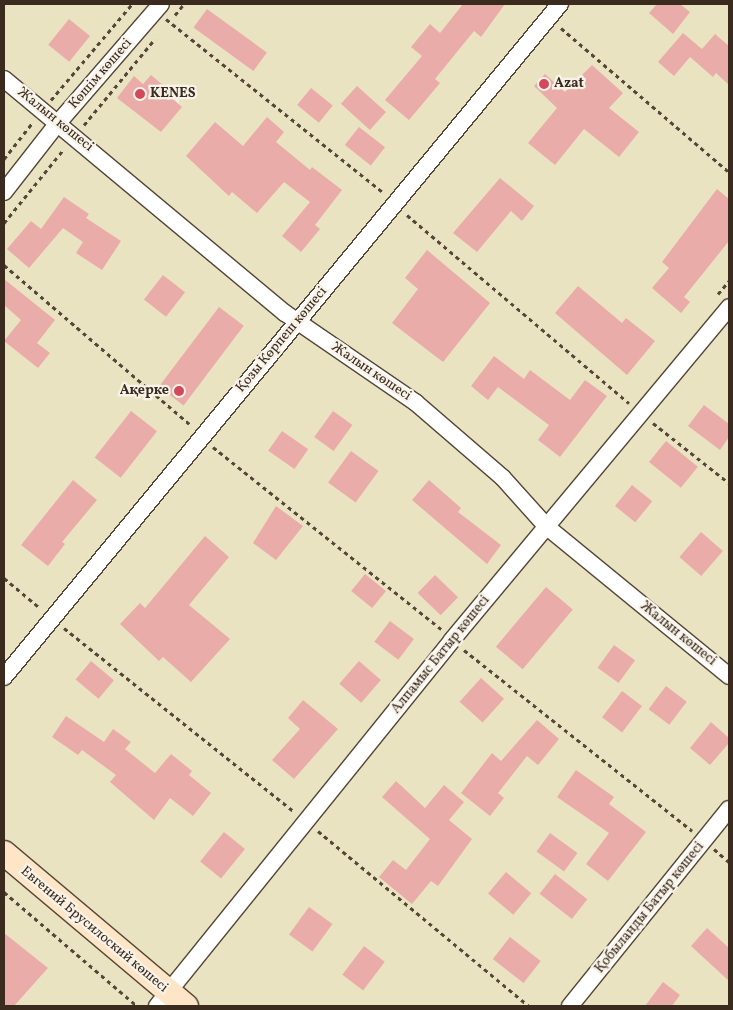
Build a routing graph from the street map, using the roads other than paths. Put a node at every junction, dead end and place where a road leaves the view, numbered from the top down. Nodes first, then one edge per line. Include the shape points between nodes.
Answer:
1 (560, 4) edge
2 (159, 7) edge
3 (4, 79) edge
4 (58, 123) junction
5 (4, 192) edge
6 (729, 307) edge
7 (297, 322) junction
8 (548, 527) junction
9 (729, 676) edge
10 (4, 677) edge
11 (729, 809) edge
12 (4, 853) edge
13 (170, 1002) edge
14 (570, 1006) edge

1 - 7 street, Қозы Көрпеш көшесі
2 - 4 street, Көшім көшесі
3 - 4 street, Жалын көшесі
4 - 5 street, Көшім көшесі
4 - 7 street, Жалын көшесі
6 - 8 street, Алпамыс Батыр көшесі
7 - 8 street, Жалын көшесі via 415,402 503,478
7 - 10 street, Қозы Көрпеш көшесі
8 - 9 street, Жалын көшесі
8 - 13 street, Алпамыс Батыр көшесі via 452,640 306,822
11 - 14 street, Қобыланды Батыр көшесі
12 - 13 main road, Евгений Брусилоский көшесі

